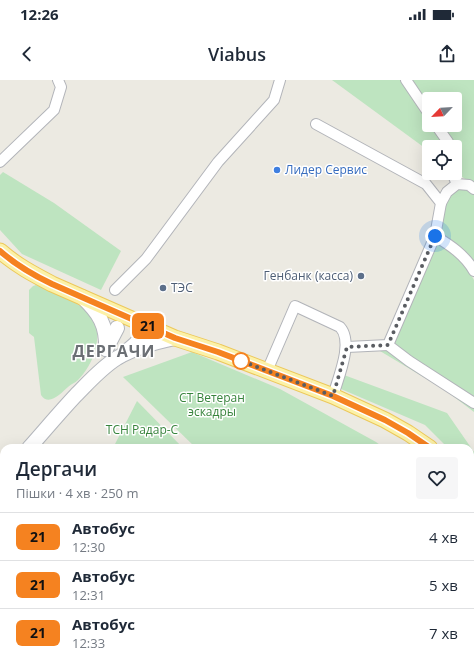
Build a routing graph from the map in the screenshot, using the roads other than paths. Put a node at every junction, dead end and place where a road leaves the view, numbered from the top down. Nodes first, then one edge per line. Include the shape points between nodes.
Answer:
1 (58, 80) edge
2 (280, 80) edge
3 (406, 80) edge
4 (422, 104) edge
5 (316, 124) dead end
6 (0, 162) edge
7 (455, 180) edge
8 (457, 184) junction
9 (474, 189) edge
10 (441, 203) junction
11 (435, 236) junction
12 (0, 251) edge
13 (474, 271) edge
14 (114, 290) dead end
15 (81, 296) junction
16 (122, 323) junction
17 (140, 323) junction
18 (175, 338) junction
19 (388, 345) junction
20 (133, 346) junction
21 (347, 347) junction
22 (106, 350) junction
23 (118, 358) junction
24 (267, 371) junction
25 (94, 376) junction
26 (333, 396) junction
27 (474, 403) edge
28 (33, 444) edge
29 (424, 444) edge

1 - 6 street via 61,87 54,110
2 - 14 street via 274,100 218,162 146,259
3 - 4 street
5 - 10 street via 426,184
7 - 8 street
8 - 9 street via 469,185
8 - 10 street via 447,192
10 - 11 street
11 - 13 street via 454,248
11 - 19 street
12 - 15 main road via 32,274
15 - 16 main road
15 - 22 main road via 102,320
16 - 17 main road
16 - 20 main road via 116,336 119,343 126,347
16 - 22 main road
17 - 18 main road
17 - 20 main road via 139,341
18 - 23 main road via 155,342
18 - 24 main road
19 - 21 street
19 - 27 street
20 - 23 main road
21 - 24 street via 340,327 295,306
21 - 26 street
22 - 25 main road
23 - 25 main road
24 - 26 main road
25 - 28 main road
26 - 29 main road via 385,420

